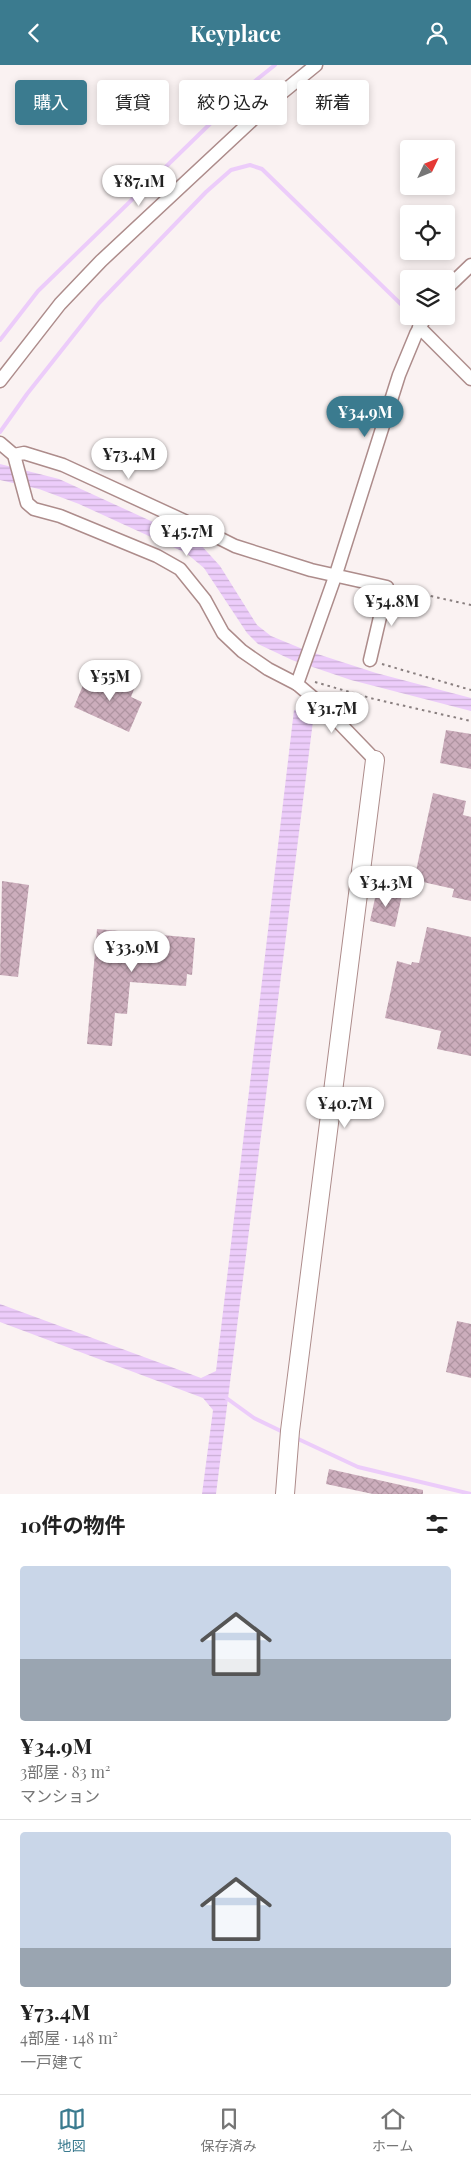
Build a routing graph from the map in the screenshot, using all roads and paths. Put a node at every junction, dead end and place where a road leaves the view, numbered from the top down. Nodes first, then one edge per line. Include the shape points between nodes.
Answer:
1 (314, 66) edge
2 (471, 265) edge
3 (455, 280) edge
4 (421, 325) edge
5 (426, 325) edge
6 (471, 379) edge
7 (0, 381) edge
8 (10, 452) edge
9 (336, 574) junction
10 (387, 587) junction
11 (471, 605) edge
12 (370, 659) joint
13 (301, 677) junction
14 (471, 690) edge
15 (471, 721) edge
16 (375, 760) joint
17 (285, 1494) edge

1 - 7 street via 101,261 60,304
2 - 3 street
4 - 9 street via 399,375
5 - 6 street
8 - 9 street via 63,465 235,546 311,570
8 - 13 street via 26,503 34,509 60,516 157,556 180,569 205,600 223,633 242,651 268,669
9 - 10 street
9 - 13 street
10 - 11 path
10 - 12 street
12 - 14 path
13 - 15 path via 374,699
13 - 16 street via 323,706
16 - 17 street via 290,1431

